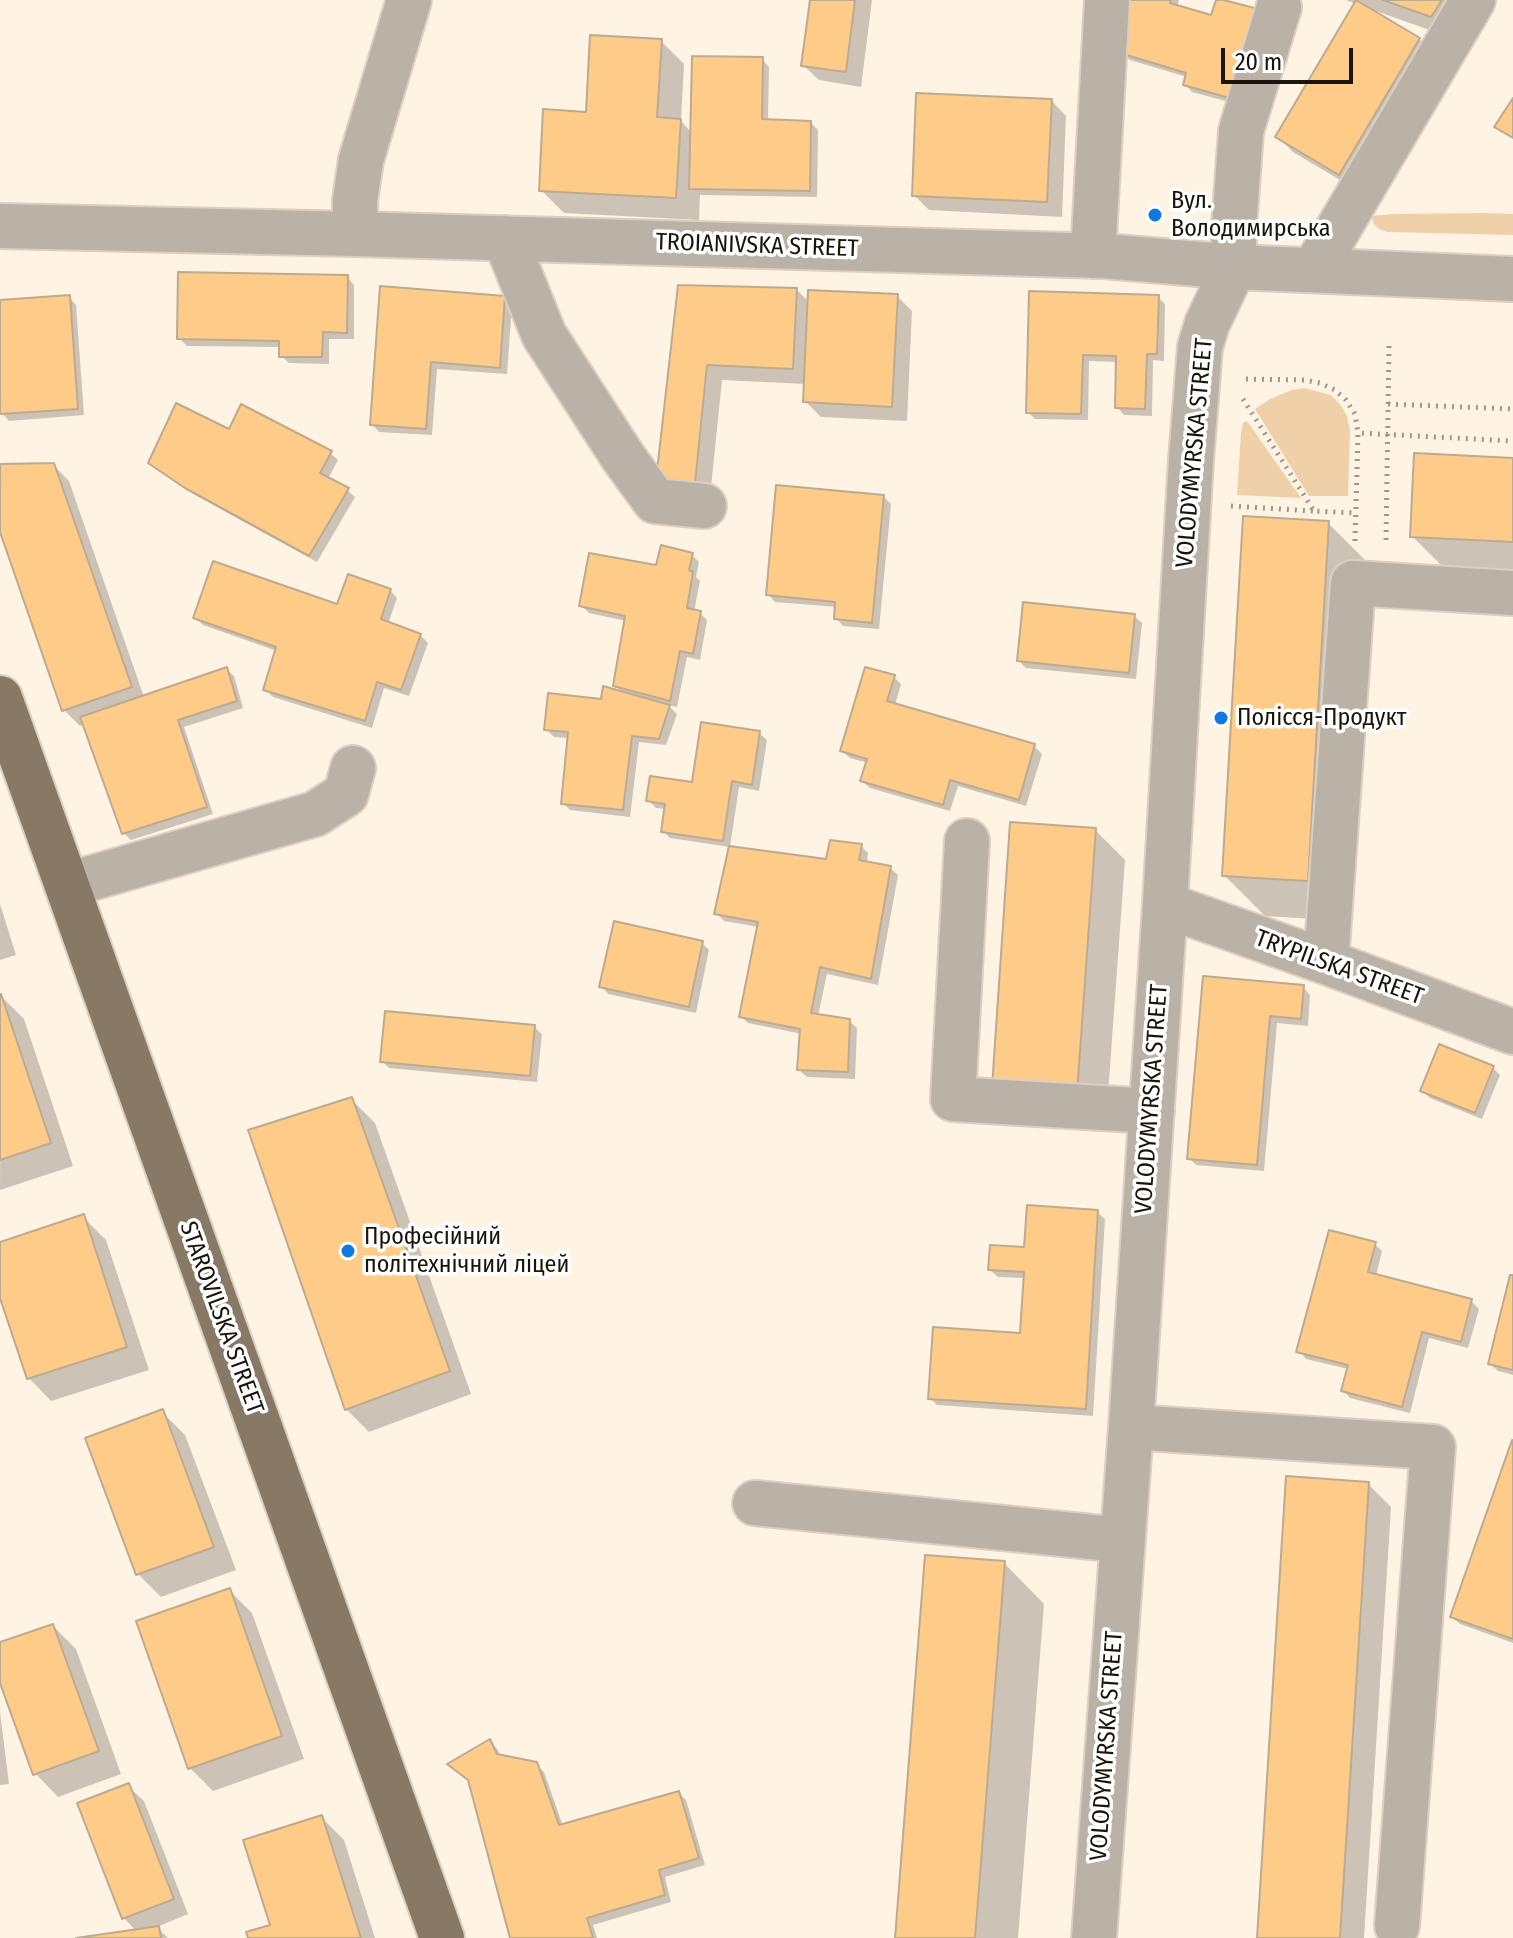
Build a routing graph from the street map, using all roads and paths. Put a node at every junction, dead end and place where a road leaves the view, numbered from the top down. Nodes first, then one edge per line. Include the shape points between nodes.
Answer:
1 (409, 0) edge
2 (1107, 0) edge
3 (1473, 0) edge
4 (1279, 7) dead end
5 (0, 226) edge
6 (355, 234) junction
7 (505, 238) junction
8 (1093, 256) junction
9 (1234, 267) junction
10 (1314, 270) junction
11 (1513, 279) edge
12 (1389, 346) dead end
13 (1246, 379) dead end
14 (1238, 392) dead end
15 (1388, 404) junction
16 (1513, 409) edge
17 (1358, 433) junction
18 (1388, 435) junction
19 (1513, 441) edge
20 (704, 506) dead end
21 (1226, 506) dead end
22 (1314, 511) junction
23 (1385, 585) junction
24 (1513, 593) edge
25 (0, 698) edge
26 (353, 768) dead end
27 (967, 841) dead end
28 (67, 885) junction
29 (1165, 905) junction
30 (1326, 962) junction
31 (1513, 1032) edge
32 (1152, 1111) junction
33 (1131, 1427) junction
34 (755, 1503) dead end
35 (1122, 1540) junction
36 (1397, 1926) dead end
37 (442, 1938) edge
38 (1094, 1938) edge

1 - 6 street via 361,160
2 - 8 street
3 - 10 street
4 - 9 street via 1241,131
5 - 6 street, TROIANIVSKA STREET
6 - 7 street, TROIANIVSKA STREET
7 - 8 street, TROIANIVSKA STREET
7 - 20 street via 544,335 655,501
8 - 9 street, TROIANIVSKA STREET
9 - 10 street, TROIANIVSKA STREET
9 - 29 street, VOLODYMYRSKA STREET via 1200,347
10 - 11 street, TROIANIVSKA STREET
12 - 15 path
13 - 17 path via 1305,380 1335,390 1355,414
14 - 22 path
15 - 16 path
15 - 18 path
17 - 18 path
17 - 22 path via 1356,513
18 - 19 path
18 - 23 path
21 - 22 path
23 - 24 street
23 - 30 street via 1353,583
25 - 28 main road, STAROVILSKA STREET
26 - 28 street via 346,794 315,814
27 - 32 street via 953,1099
28 - 37 main road, STAROVILSKA STREET
29 - 30 street, TRYPILSKA STREET
29 - 32 street, VOLODYMYRSKA STREET
30 - 31 street, TRYPILSKA STREET
32 - 33 street, VOLODYMYRSKA STREET
33 - 35 street, VOLODYMYRSKA STREET
33 - 36 street via 1433,1447
34 - 35 street
35 - 38 street, VOLODYMYRSKA STREET

